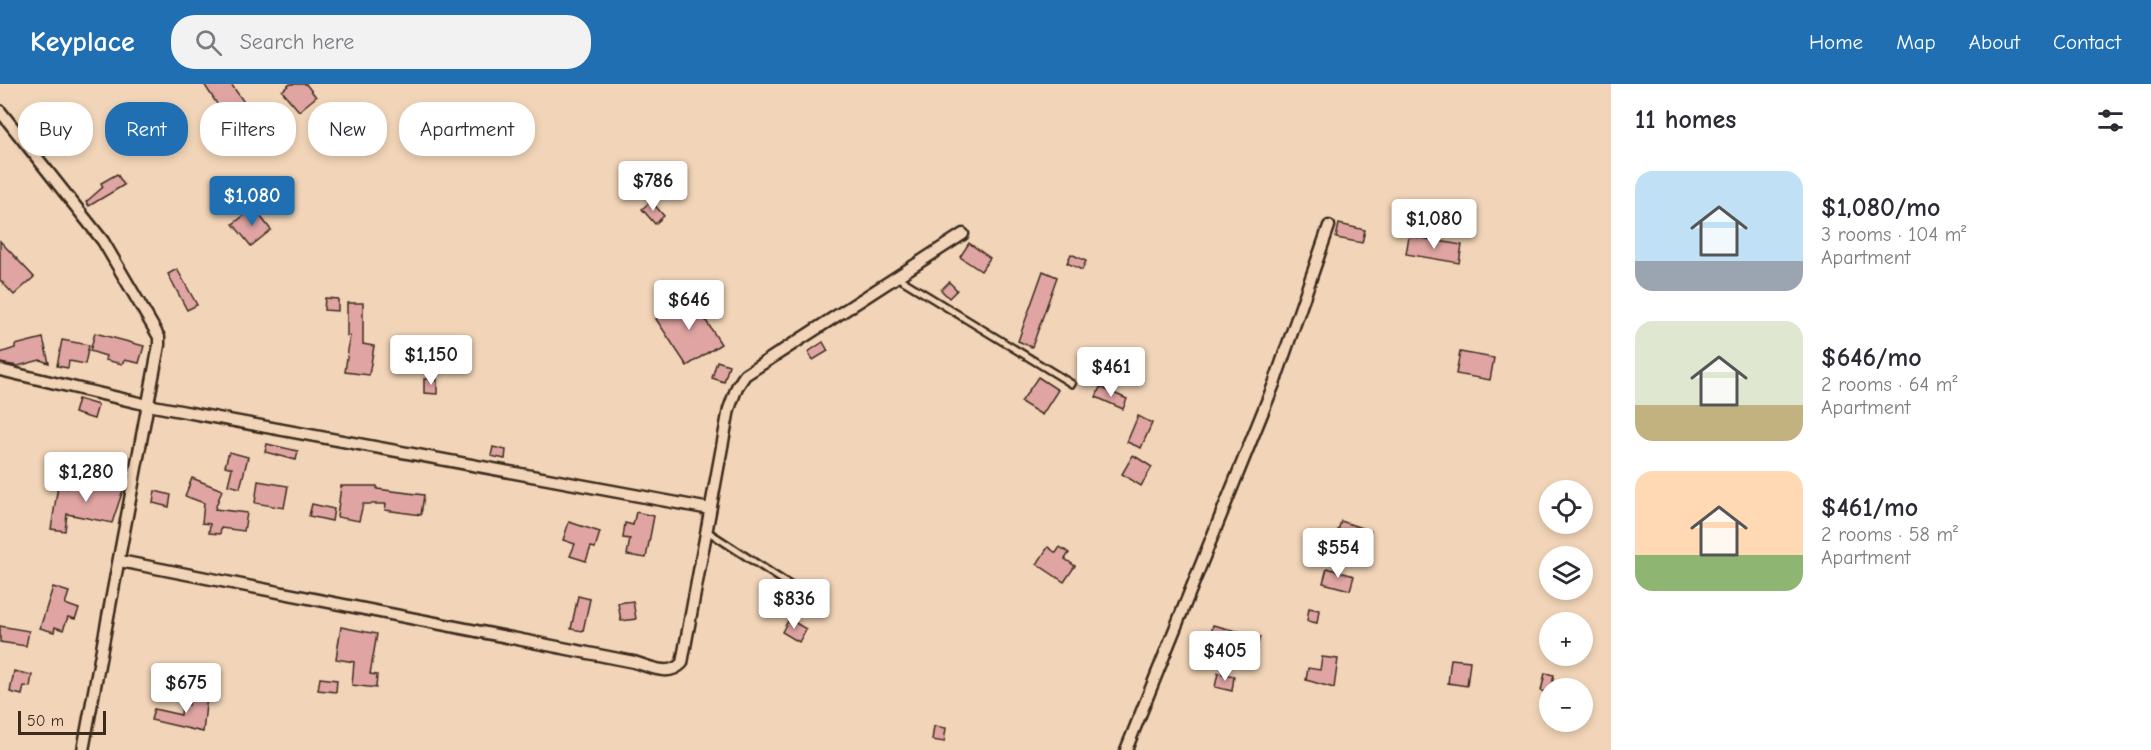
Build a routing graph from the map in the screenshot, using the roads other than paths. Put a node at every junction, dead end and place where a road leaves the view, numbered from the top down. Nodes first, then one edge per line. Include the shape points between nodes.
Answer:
1 (0, 111) edge
2 (1329, 226) dead end
3 (963, 234) dead end
4 (897, 277) junction
5 (0, 370) edge
6 (1072, 384) dead end
7 (148, 405) junction
8 (710, 509) junction
9 (707, 531) junction
10 (120, 561) junction
11 (796, 589) dead end
12 (83, 750) edge
13 (1126, 750) edge

1 - 7 street via 103,241 159,337
2 - 13 street via 1274,384
3 - 4 street
4 - 6 lane
4 - 8 street via 745,375 736,387 729,409
5 - 7 street
7 - 8 street
7 - 10 street
8 - 9 street
9 - 10 street via 682,663 666,672 623,660
9 - 11 lane
10 - 12 street

